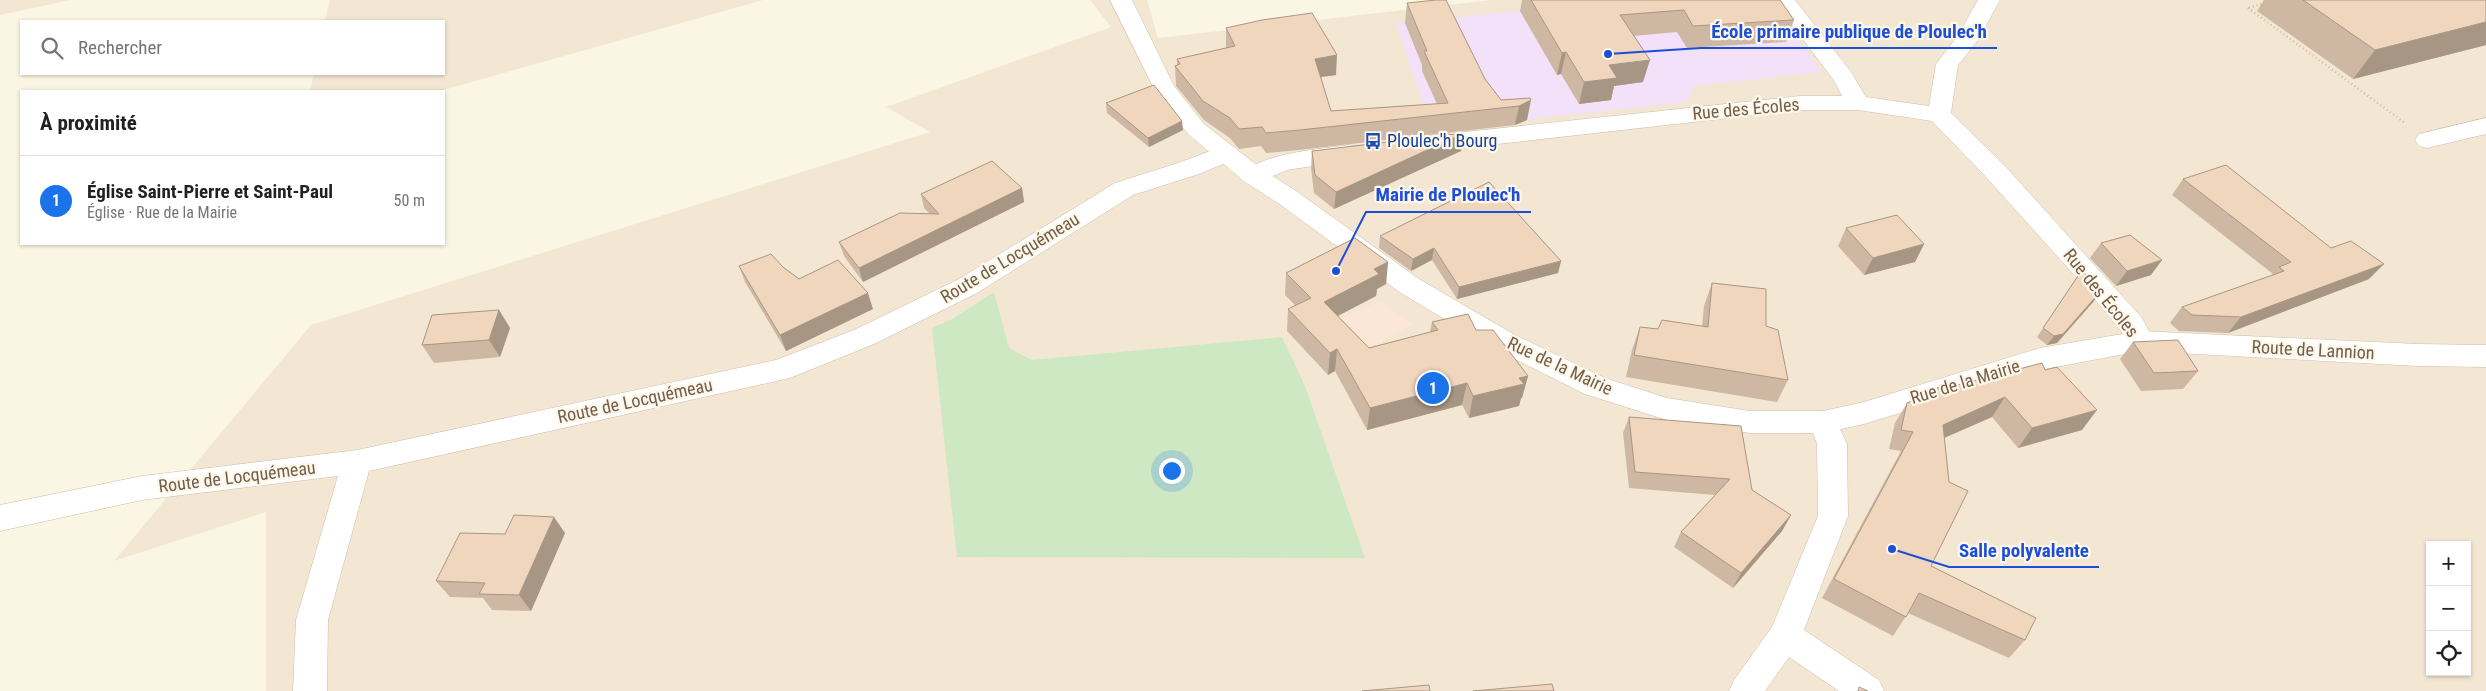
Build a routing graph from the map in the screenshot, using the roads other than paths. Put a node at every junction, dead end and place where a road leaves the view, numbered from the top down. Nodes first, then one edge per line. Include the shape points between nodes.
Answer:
1 (1121, 0) edge
2 (1784, 0) edge
3 (1989, 0) edge
4 (1858, 103) junction
5 (1939, 115) junction
6 (2486, 126) edge
7 (2427, 140) road end
8 (1402, 147) edge
9 (1374, 150) edge
10 (1226, 153) junction
11 (1254, 176) junction
12 (2140, 341) junction
13 (2486, 356) edge
14 (1823, 422) junction
15 (357, 462) junction
16 (0, 518) edge
17 (1785, 636) junction
18 (310, 691) edge
19 (1746, 691) edge
20 (1867, 691) edge

1 - 10 street, Rue de la Mairie via 1164,88 1196,129
2 - 4 street via 1843,77
3 - 5 street via 1966,40 1947,64
4 - 5 street, Rue des Écoles
4 - 8 street, Rue des Écoles via 1800,103
5 - 12 street, Rue des Écoles via 2086,271 2132,325
6 - 7 street
9 - 11 street via 1282,163
10 - 11 street, Rue de la Mairie
10 - 15 street, Route de Locquémeau via 1124,189 968,286 864,337 780,370
11 - 14 street, Rue de la Mairie via 1410,286 1505,342 1595,386 1667,409 1750,422
12 - 13 street, Route de Lannion
12 - 14 street, Rue de la Mairie via 2040,359 1864,413
14 - 17 street via 1832,444 1833,516
15 - 16 street, Route de Locquémeau via 142,488
15 - 18 street via 312,620
17 - 19 street
17 - 20 street

